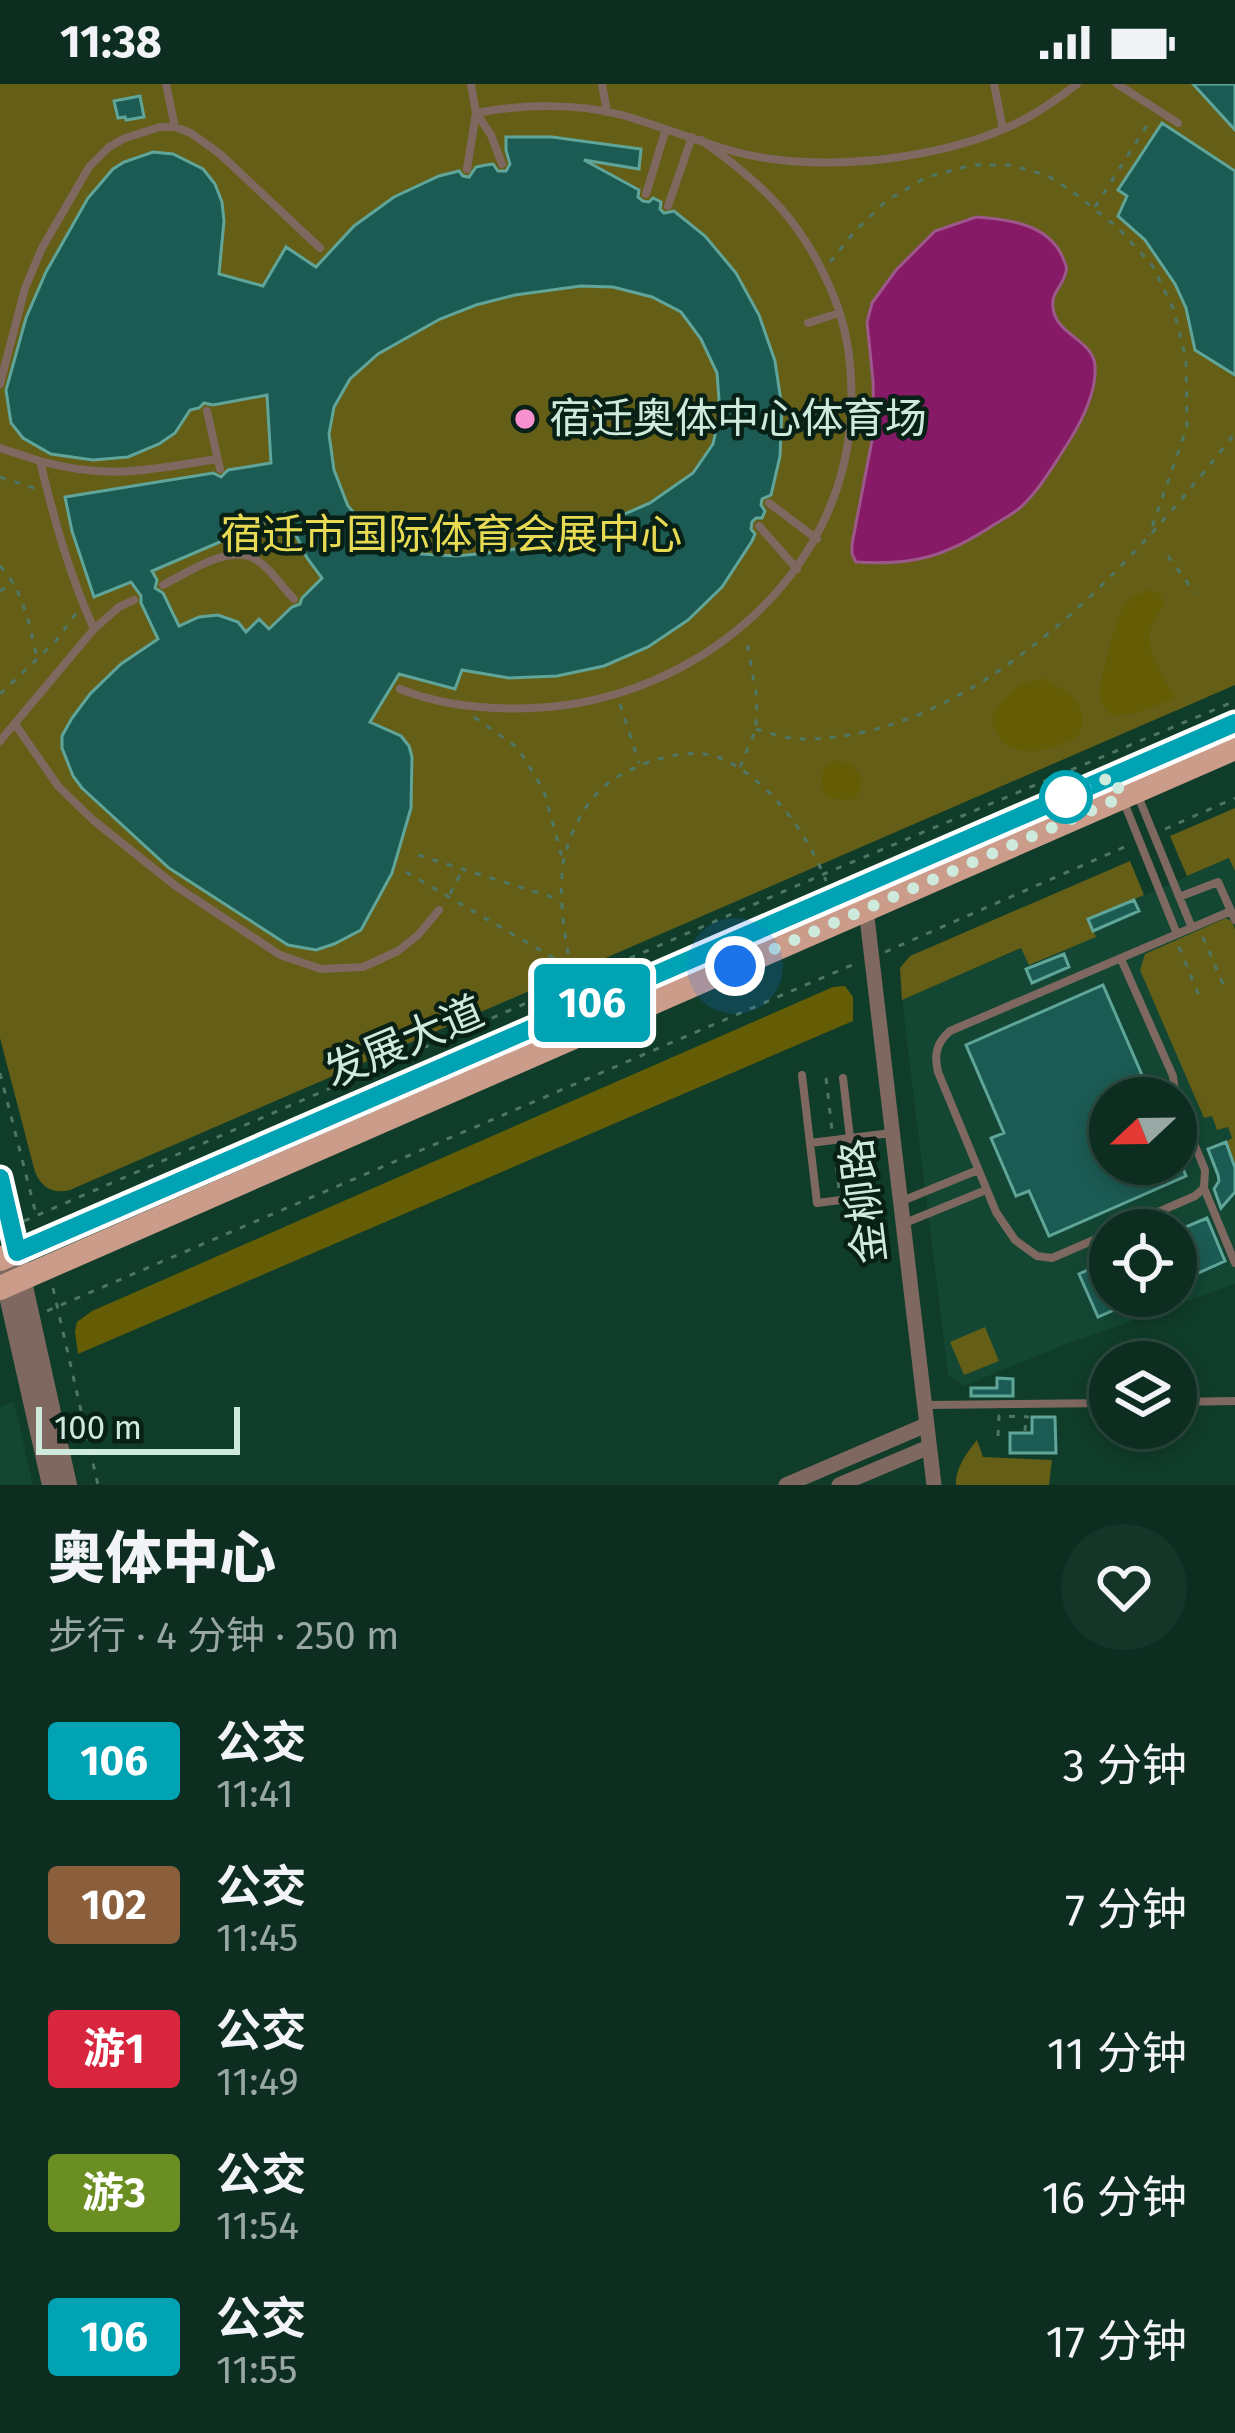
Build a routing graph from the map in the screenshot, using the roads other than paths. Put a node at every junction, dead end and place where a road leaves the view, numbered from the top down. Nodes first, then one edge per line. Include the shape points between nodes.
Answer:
1 (166, 84) edge
2 (471, 84) edge
3 (602, 84) edge
4 (994, 84) edge
5 (1077, 84) edge
6 (1117, 84) edge
7 (607, 112) junction
8 (476, 113) junction
9 (1178, 123) dead end
10 (175, 127) junction
11 (666, 129) junction
12 (1003, 129) junction
13 (696, 138) junction
14 (502, 164) dead end
15 (467, 170) dead end
16 (646, 194) dead end
17 (668, 206) dead end
18 (320, 248) dead end
19 (839, 313) junction
20 (808, 323) dead end
21 (0, 384) edge
22 (207, 411) dead end
23 (0, 448) edge
24 (40, 461) junction
25 (769, 503) dead end
26 (759, 526) dead end
27 (242, 535) dead end
28 (817, 539) junction
29 (254, 559) junction
30 (797, 568) junction
31 (163, 586) dead end
32 (294, 599) dead end
33 (134, 600) dead end
34 (94, 629) junction
35 (400, 689) dead end
36 (1235, 723) edge
37 (14, 724) junction
38 (0, 741) edge
39 (1235, 748) edge
40 (1129, 794) junction
41 (1179, 897) junction
42 (866, 908) junction
43 (439, 910) road end
44 (1233, 916) edge
45 (1195, 927) junction
46 (1176, 935) junction
47 (1121, 958) junction
48 (802, 1075) dead end
49 (1173, 1077) edge
50 (843, 1078) dead end
51 (892, 1133) junction
52 (850, 1138) junction
53 (810, 1143) junction
54 (1197, 1150) edge
55 (978, 1170) junction
56 (0, 1178) edge
57 (1204, 1188) junction
58 (986, 1190) junction
59 (900, 1202) junction
60 (1165, 1209) edge
61 (903, 1224) junction
62 (1089, 1242) edge
63 (1235, 1263) edge
64 (8, 1270) edge
65 (1235, 1401) edge
66 (1197, 1402) edge
67 (1089, 1403) edge
68 (925, 1405) junction
69 (926, 1425) junction
70 (929, 1447) junction
71 (51, 1485) edge
72 (68, 1485) edge
73 (786, 1485) edge
74 (839, 1485) edge
75 (934, 1485) edge

1 - 10 lane
2 - 8 lane
3 - 7 lane
4 - 12 lane
5 - 12 lane
6 - 9 lane
7 - 8 lane via 511,106
7 - 11 lane
8 - 14 lane
8 - 15 lane
10 - 18 lane via 220,154
10 - 21 lane via 125,138 89,167 32,271
11 - 13 lane
11 - 16 lane
12 - 13 lane via 869,161 792,163
13 - 17 lane
13 - 19 lane via 748,173 790,218
19 - 20 lane
19 - 28 lane via 849,350 850,426
22 - 24 lane via 218,464 140,472
23 - 24 lane
24 - 34 lane
25 - 28 lane
26 - 30 lane
27 - 29 lane
28 - 30 lane
29 - 31 lane via 226,557
29 - 32 lane
30 - 35 lane via 714,648 617,694 498,710
33 - 34 lane
34 - 37 lane
36 - 64 main road, 发展大道 via 832,899 579,995
37 - 38 lane
37 - 43 lane via 53,781 93,820 280,955 321,969 363,967 398,951
39 - 40 main road, 发展大道
40 - 41 lane
40 - 42 main road, 发展大道
40 - 46 lane
41 - 44 lane via 1218,882
41 - 45 lane
42 - 51 street, 金柳路
42 - 64 main road, 发展大道
44 - 45 lane
45 - 46 lane
46 - 47 lane
47 - 49 lane
47 - 55 lane via 941,1039 938,1072
48 - 53 lane
50 - 52 lane
51 - 52 lane
51 - 59 street, 金柳路
52 - 53 lane
52 - 53 lane via 857,1198 817,1203
54 - 57 lane
55 - 58 lane
55 - 59 lane
56 - 64 street via 11,1226
57 - 60 lane
57 - 63 lane
58 - 61 lane
58 - 62 lane via 1003,1225 1037,1256
59 - 61 street, 金柳路
61 - 68 street, 金柳路
64 - 71 street
64 - 72 street via 31,1317
65 - 66 lane
67 - 68 lane
68 - 69 street, 金柳路
69 - 70 street, 金柳路
69 - 73 street
70 - 74 street
70 - 75 street, 金柳路

